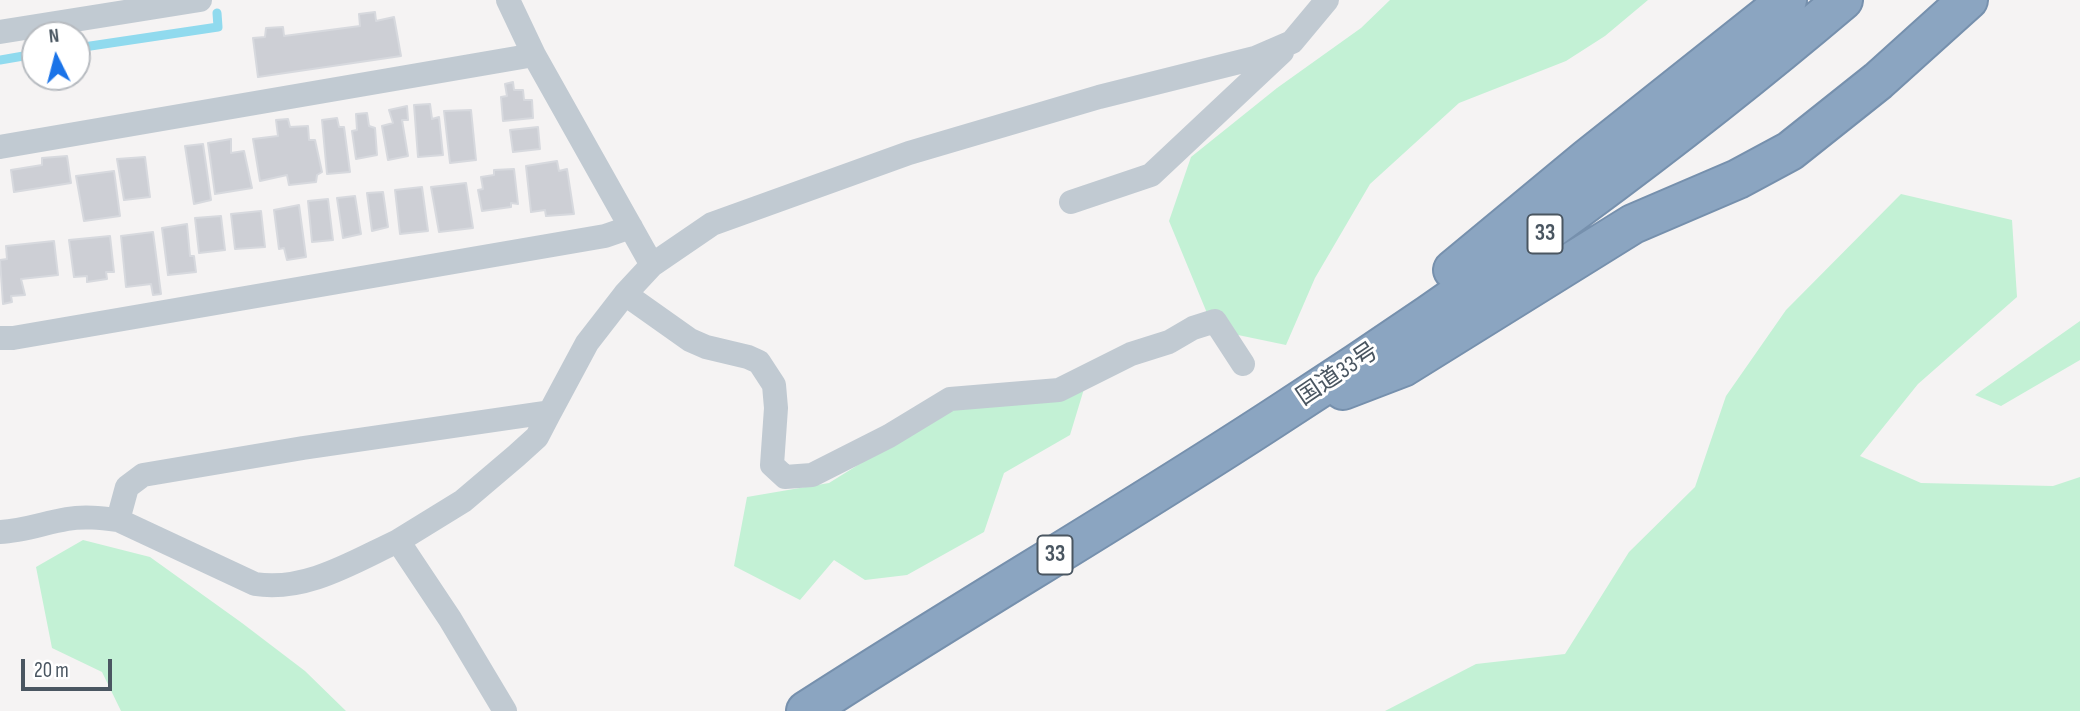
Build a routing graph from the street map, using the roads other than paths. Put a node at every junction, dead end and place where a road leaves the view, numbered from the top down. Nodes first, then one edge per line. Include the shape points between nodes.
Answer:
1 (200, 0) edge
2 (508, 0) edge
3 (1327, 0) edge
4 (1787, 0) edge
5 (1843, 0) edge
6 (1968, 0) edge
7 (0, 32) edge
8 (1293, 42) junction
9 (534, 55) junction
10 (0, 147) edge
11 (1071, 202) dead end
12 (631, 227) junction
13 (652, 265) junction
14 (625, 294) junction
15 (0, 338) edge
16 (1243, 364) dead end
17 (550, 412) junction
18 (1282, 413) junction
19 (118, 520) junction
20 (0, 532) edge
21 (398, 541) junction
22 (817, 704) edge
23 (505, 711) edge

1 - 7 street
2 - 9 street
3 - 8 street
4 - 18 highway via 1587,159
5 - 18 highway, 国道33号 / 33 via 1553,228
6 - 18 highway via 1878,81 1790,151 1633,224 1403,367
8 - 11 street via 1151,175
8 - 13 street via 1255,58 1099,97 909,153 712,224
9 - 10 street
9 - 12 street
12 - 13 street
12 - 15 street via 605,236
13 - 14 street
14 - 16 street via 690,340 759,362 774,386 772,465 785,477 812,475 950,400 1059,390 1131,354 1215,321
14 - 17 street via 587,342
17 - 19 street via 144,475 127,487
17 - 21 street via 537,437 463,501
18 - 22 highway, 国道33号 / 33
19 - 20 street via 68,519
19 - 21 street via 255,583 275,587 314,580
21 - 23 street

